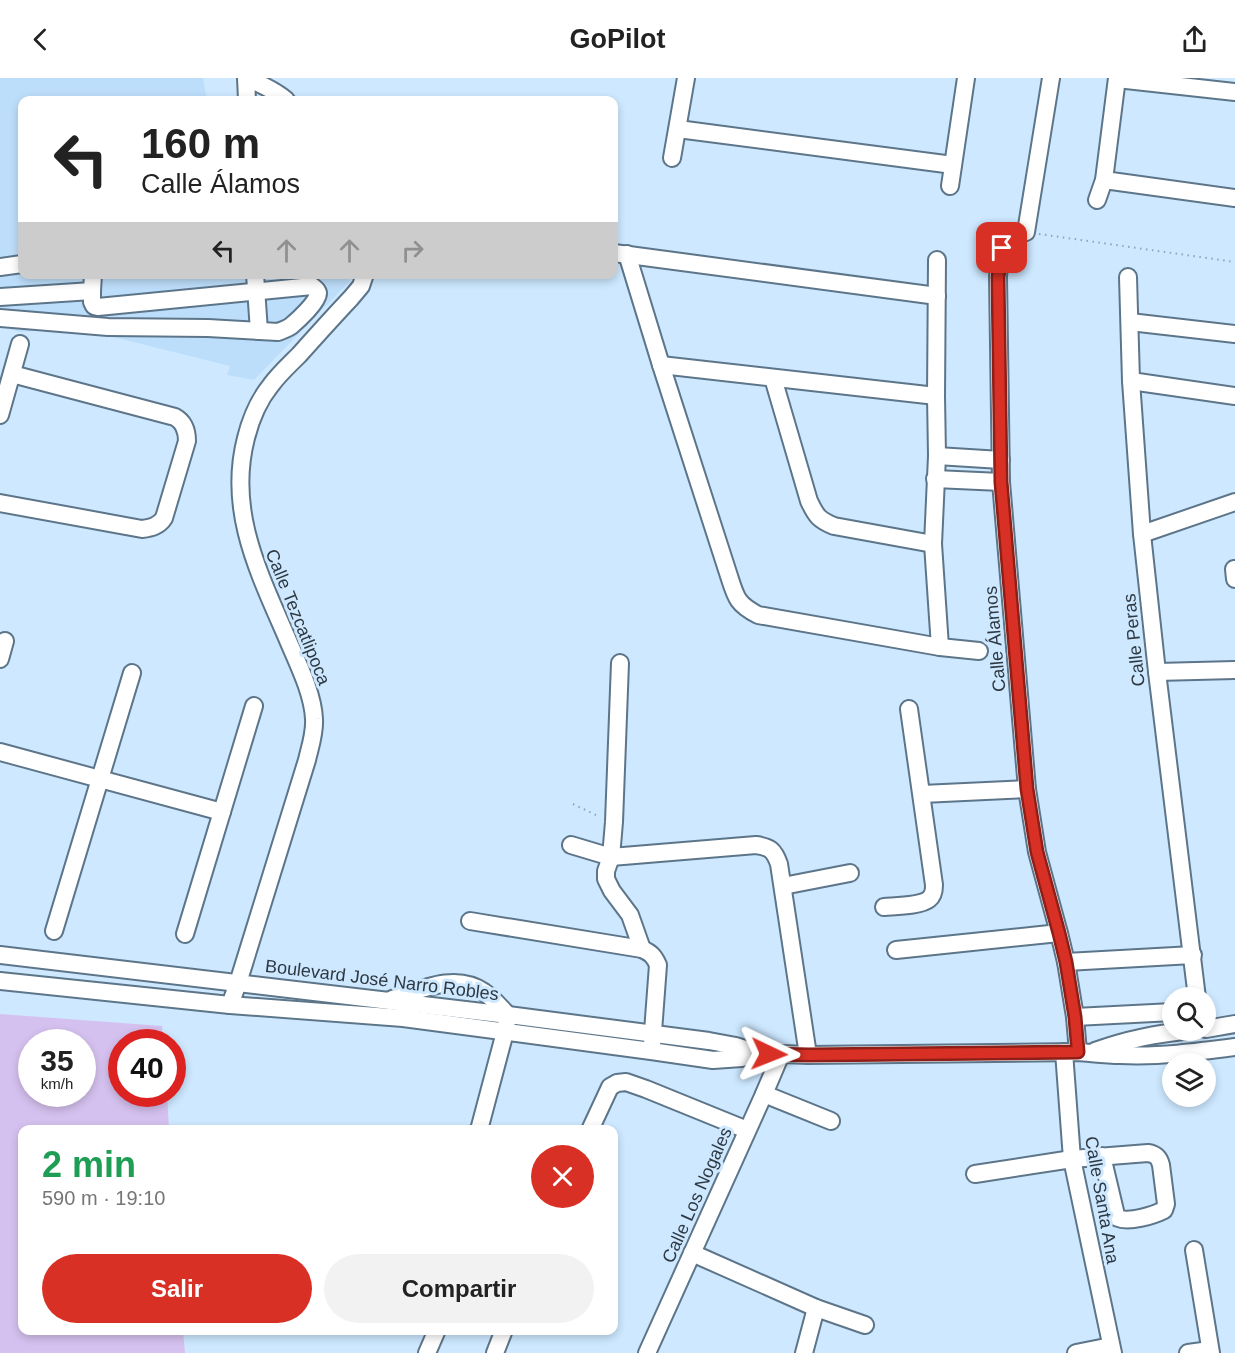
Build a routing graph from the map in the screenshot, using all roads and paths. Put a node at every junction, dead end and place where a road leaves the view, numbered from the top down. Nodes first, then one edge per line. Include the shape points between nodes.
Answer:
1 (247, 78) edge
2 (687, 78) edge
3 (966, 78) edge
4 (1052, 78) edge
5 (1117, 78) edge
6 (1235, 92) edge
7 (247, 96) edge
8 (281, 96) edge
9 (678, 129) junction
10 (672, 159) dead end
11 (953, 165) junction
12 (1104, 180) junction
13 (950, 186) dead end
14 (1235, 198) edge
15 (1097, 200) dead end
16 (1026, 232) junction
17 (620, 254) edge
18 (937, 260) dead end
19 (1235, 262) edge
20 (18, 265) edge
21 (0, 267) edge
22 (1128, 277) dead end
23 (255, 279) edge
24 (363, 279) edge
25 (92, 283) edge
26 (256, 292) junction
27 (936, 296) junction
28 (0, 297) edge
29 (175, 299) junction
30 (0, 318) edge
31 (1130, 322) junction
32 (176, 328) junction
33 (259, 331) junction
34 (1235, 334) edge
35 (20, 344) dead end
36 (661, 366) junction
37 (12, 374) junction
38 (773, 378) junction
39 (1131, 381) junction
40 (936, 396) junction
41 (1235, 396) edge
42 (0, 415) edge
43 (937, 456) junction
44 (1001, 460) junction
45 (935, 479) junction
46 (1001, 482) junction
47 (1235, 502) edge
48 (0, 503) edge
49 (1142, 534) junction
50 (933, 544) junction
51 (5, 641) dead end
52 (940, 647) junction
53 (979, 651) dead end
54 (0, 659) edge
55 (620, 663) dead end
56 (1235, 670) edge
57 (1157, 672) junction
58 (132, 673) dead end
59 (254, 706) dead end
60 (909, 709) dead end
61 (0, 752) edge
62 (100, 780) junction
63 (1027, 789) junction
64 (922, 794) junction
65 (573, 804) dead end
66 (222, 812) junction
67 (614, 822) junction
68 (571, 845) dead end
69 (610, 857) junction
70 (850, 873) dead end
71 (783, 886) junction
72 (884, 907) dead end
73 (471, 921) dead end
74 (54, 931) dead end
75 (1059, 933) junction
76 (185, 934) dead end
77 (896, 950) dead end
78 (648, 953) junction
79 (0, 955) edge
80 (1193, 955) junction
81 (1066, 962) junction
82 (0, 981) edge
83 (238, 983) junction
84 (1196, 987) edge
85 (386, 1000) junction
86 (230, 1005) junction
87 (1162, 1013) edge
88 (508, 1015) junction
89 (1075, 1017) junction
90 (1235, 1024) edge
91 (1216, 1027) edge
92 (505, 1032) junction
93 (1162, 1034) edge
94 (652, 1042) junction
95 (1235, 1047) edge
96 (1078, 1052) junction
97 (781, 1054) junction
98 (808, 1055) junction
99 (764, 1094) junction
100 (831, 1121) dead end
101 (480, 1125) edge
102 (592, 1125) edge
103 (747, 1130) junction
104 (1102, 1156) junction
105 (1072, 1159) junction
106 (975, 1174) dead end
107 (1194, 1250) dead end
108 (692, 1253) junction
109 (816, 1308) junction
110 (865, 1326) dead end
111 (435, 1335) edge
112 (502, 1335) edge
113 (1112, 1350) edge
114 (1211, 1352) edge
115 (427, 1353) edge
116 (495, 1353) edge
117 (647, 1353) edge
118 (804, 1353) edge
119 (1076, 1353) edge
120 (1188, 1353) edge

1 - 7 street
1 - 8 street
2 - 9 street
3 - 11 street
4 - 16 street
5 - 6 street
5 - 12 street
9 - 10 street
9 - 11 street
11 - 13 street
12 - 14 street
12 - 15 street
16 - 19 path
16 - 44 street, Calle Álamos via 1007,240 1000,258
17 - 27 street
17 - 36 street
18 - 27 street
20 - 21 street
22 - 31 street, Calle Peras
23 - 26 street
24 - 83 street, Calle Tezcatlipoca via 351,298 270,386 254,411 242,455 241,502 250,548 300,669 314,720 307,760
25 - 28 street
25 - 29 street via 93,304 98,307
26 - 29 street
26 - 33 street
26 - 33 street via 312,286 318,294 290,327 278,332
27 - 40 street
29 - 32 street
30 - 32 street
31 - 34 street
31 - 39 street, Calle Peras
32 - 33 street
35 - 37 street
36 - 38 street
36 - 52 street via 735,595 745,608 758,615
37 - 42 street
37 - 48 street via 175,417 183,424 188,441 164,518 147,529
38 - 40 street
38 - 50 street via 809,501 822,522
39 - 41 street
39 - 49 street, Calle Peras
40 - 43 street
43 - 44 street
43 - 45 street
44 - 46 street, Calle Álamos
45 - 46 street
45 - 50 street
46 - 63 street, Calle Álamos
47 - 49 street
49 - 57 street, Calle Peras
50 - 52 street
51 - 54 street
52 - 53 street
55 - 67 street
56 - 57 street
57 - 80 street, Calle Peras
58 - 62 street
59 - 66 street
60 - 64 street
61 - 62 street
62 - 66 street
62 - 74 street
63 - 64 street
63 - 75 street, Calle Álamos via 1037,852
64 - 72 street via 933,894 922,903
65 - 67 path
66 - 76 street
67 - 69 street
68 - 69 street
69 - 71 street via 756,845 776,856
69 - 78 street via 606,879 630,915
70 - 71 street
71 - 98 street
73 - 78 street
75 - 77 street
75 - 81 street, Calle Álamos
78 - 94 street via 658,965
79 - 83 street, Boulevard José Narro Robles
80 - 81 street
80 - 84 street, Calle Peras
81 - 89 street, Calle Álamos
82 - 86 street, Boulevard José Narro Robles
83 - 85 street, Boulevard José Narro Robles
83 - 86 street, Calle Tezcatlipoca
85 - 88 street, Boulevard José Narro Robles
85 - 88 street via 442,983 457,983 485,992
86 - 92 street, Boulevard José Narro Robles via 403,1018
87 - 89 street
88 - 92 street
88 - 94 street, Boulevard José Narro Robles
89 - 96 street, Calle Álamos
90 - 91 street
92 - 94 street, Boulevard José Narro Robles
92 - 101 street
93 - 96 street, Boulevard José Narro Robles
94 - 97 street, Boulevard José Narro Robles via 713,1060 757,1053
95 - 96 street, Boulevard José Narro Robles via 1142,1055
96 - 98 street, Boulevard José Narro Robles
96 - 105 street, Calle Santa Ana
97 - 98 street, Boulevard José Narro Robles
97 - 99 street, Calle Los Nogales
99 - 100 street
99 - 103 street, Calle Los Nogales
102 - 103 street via 611,1085 626,1082
103 - 108 street, Calle Los Nogales
104 - 104 street via 1118,1218 1127,1221 1164,1209 1157,1156
104 - 105 street
105 - 106 street
105 - 113 street, Calle Santa Ana
107 - 114 street
108 - 109 street
108 - 117 street, Calle Los Nogales
109 - 110 street
109 - 118 street
111 - 115 street
112 - 116 street
113 - 119 street
114 - 120 street

